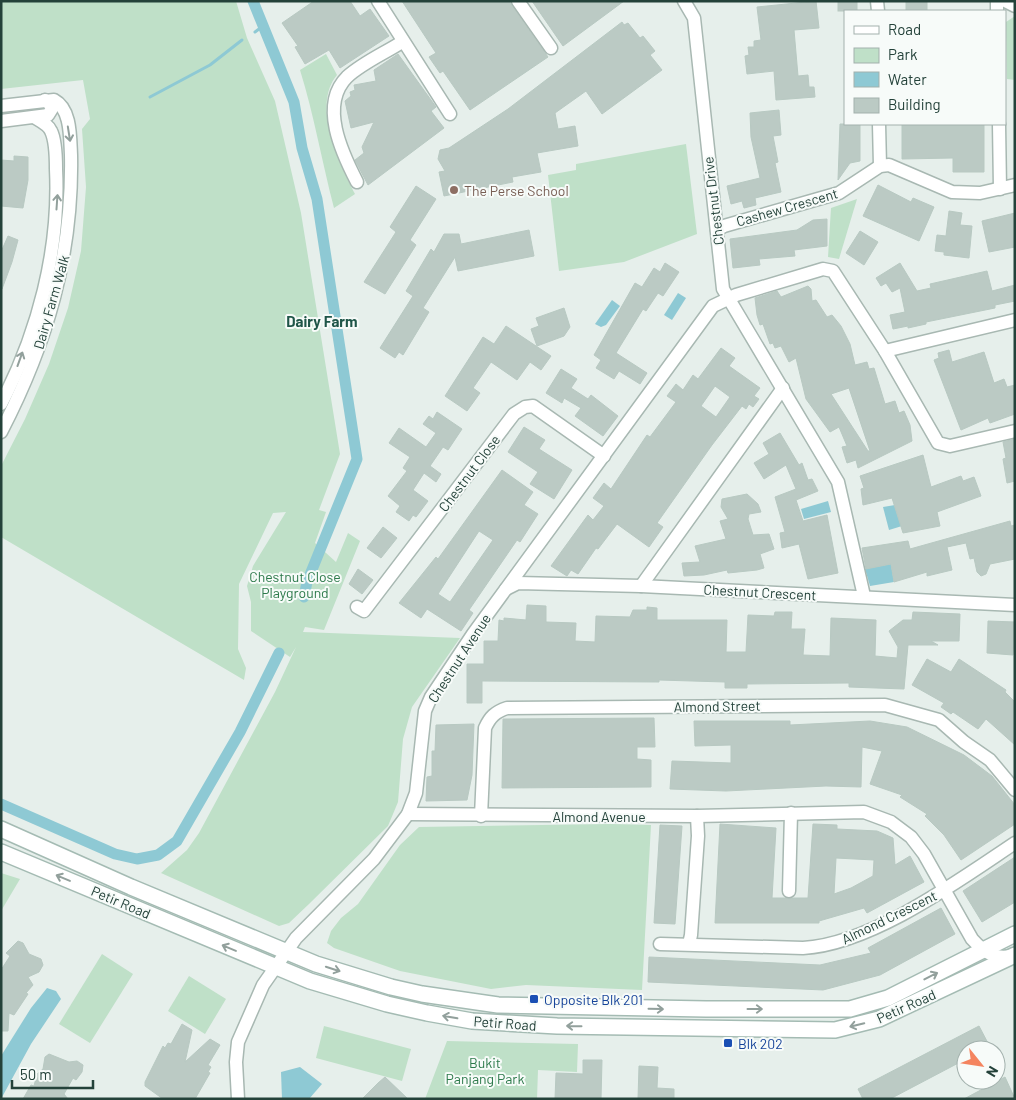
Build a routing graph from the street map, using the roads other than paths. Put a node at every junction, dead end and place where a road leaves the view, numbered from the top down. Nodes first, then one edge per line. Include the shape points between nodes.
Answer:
1 (378, 1) edge
2 (518, 1) edge
3 (684, 1) edge
4 (1005, 1) edge
5 (1015, 6) edge
6 (402, 42) junction
7 (551, 48) dead end
8 (45, 100) junction
9 (1, 106) edge
10 (450, 114) dead end
11 (34, 117) junction
12 (1, 121) edge
13 (880, 125) edge
14 (999, 125) edge
15 (880, 166) junction
16 (357, 182) dead end
17 (1015, 185) edge
18 (1000, 189) junction
19 (717, 230) junction
20 (728, 298) junction
21 (1015, 320) edge
22 (885, 351) junction
23 (783, 388) junction
24 (1, 404) edge
25 (1015, 431) edge
26 (1, 432) edge
27 (604, 456) junction
28 (641, 586) junction
29 (506, 589) junction
30 (864, 596) junction
31 (1015, 605) edge
32 (357, 607) dead end
33 (1015, 790) edge
34 (791, 813) junction
35 (408, 814) junction
36 (481, 816) junction
37 (697, 816) junction
38 (1, 831) edge
39 (1015, 843) edge
40 (4, 852) edge
41 (945, 890) junction
42 (789, 891) dead end
43 (1015, 934) edge
44 (660, 944) dead end
45 (688, 944) junction
46 (982, 951) junction
47 (287, 952) junction
48 (1014, 955) edge
49 (274, 967) junction
50 (970, 977) junction
51 (706, 1009) junction
52 (708, 1030) junction
53 (238, 1099) edge

1 - 6 street
2 - 7 street
3 - 19 street, Chestnut Drive via 694,18
4 - 5 street
6 - 10 street
6 - 16 street via 349,75 338,89 334,116 346,161
8 - 9 street
8 - 11 street via 52,104 53,110 48,115
8 -> 26 street, Dairy Farm Walk via 54,100 66,112 72,195 66,249 49,318 30,371
11 - 12 street
24 -> 11 street, Dairy Farm Walk via 36,317 53,241 57,191 52,132
13 - 15 street
14 - 18 street
15 - 18 street via 888,165 952,192 980,193
15 - 19 street, Cashew Crescent via 839,193
17 - 18 street
19 - 20 street, Chestnut Drive via 723,288
20 - 22 street via 828,269 837,274
20 - 23 street, Chestnut Drive
20 - 27 street, Chestnut Avenue via 713,306
21 - 22 street
22 - 25 street via 938,443 950,446
23 - 28 street
23 - 30 street, Chestnut Drive via 838,482
27 - 29 street, Chestnut Avenue
27 - 32 street, Chestnut Close via 533,406 525,407 514,414 364,611
28 - 29 street, Chestnut Crescent via 518,584
28 - 30 street, Chestnut Crescent
29 - 35 street, Chestnut Avenue via 431,696 425,711 416,793
30 - 31 street, Chestnut Crescent
33 - 36 street, Almond Street via 990,760 939,720 885,705 508,708 489,718 485,728
34 - 37 street, Almond Avenue
34 - 41 street, Almond Avenue via 864,812 891,822 911,837
34 - 42 street
35 - 36 street, Almond Avenue
35 - 47 street, Chestnut Avenue via 374,859 296,938
36 - 37 street, Almond Avenue
37 - 45 street
38 - 47 main road, Petir Road
39 - 41 street, Almond Crescent
49 -> 40 main road, Petir Road
41 - 45 street, Almond Crescent via 847,940 820,947
41 - 46 street, Almond Avenue
43 - 46 main road, Petir Road
44 - 45 street, Almond Crescent
46 - 48 street via 996,956
46 - 50 street via 979,964
51 -> 46 main road, Petir Road via 850,1009 888,998
47 - 49 street, Chestnut Avenue
47 -> 51 main road, Petir Road via 391,988 475,1003
48 - 50 main road, Petir Road
52 -> 49 main road, Petir Road via 472,1021 387,1004
49 - 53 street, Chestnut Avenue via 238,1042
50 -> 52 main road, Petir Road via 879,1019 835,1030
51 - 52 main road via 696,1019 699,1026

